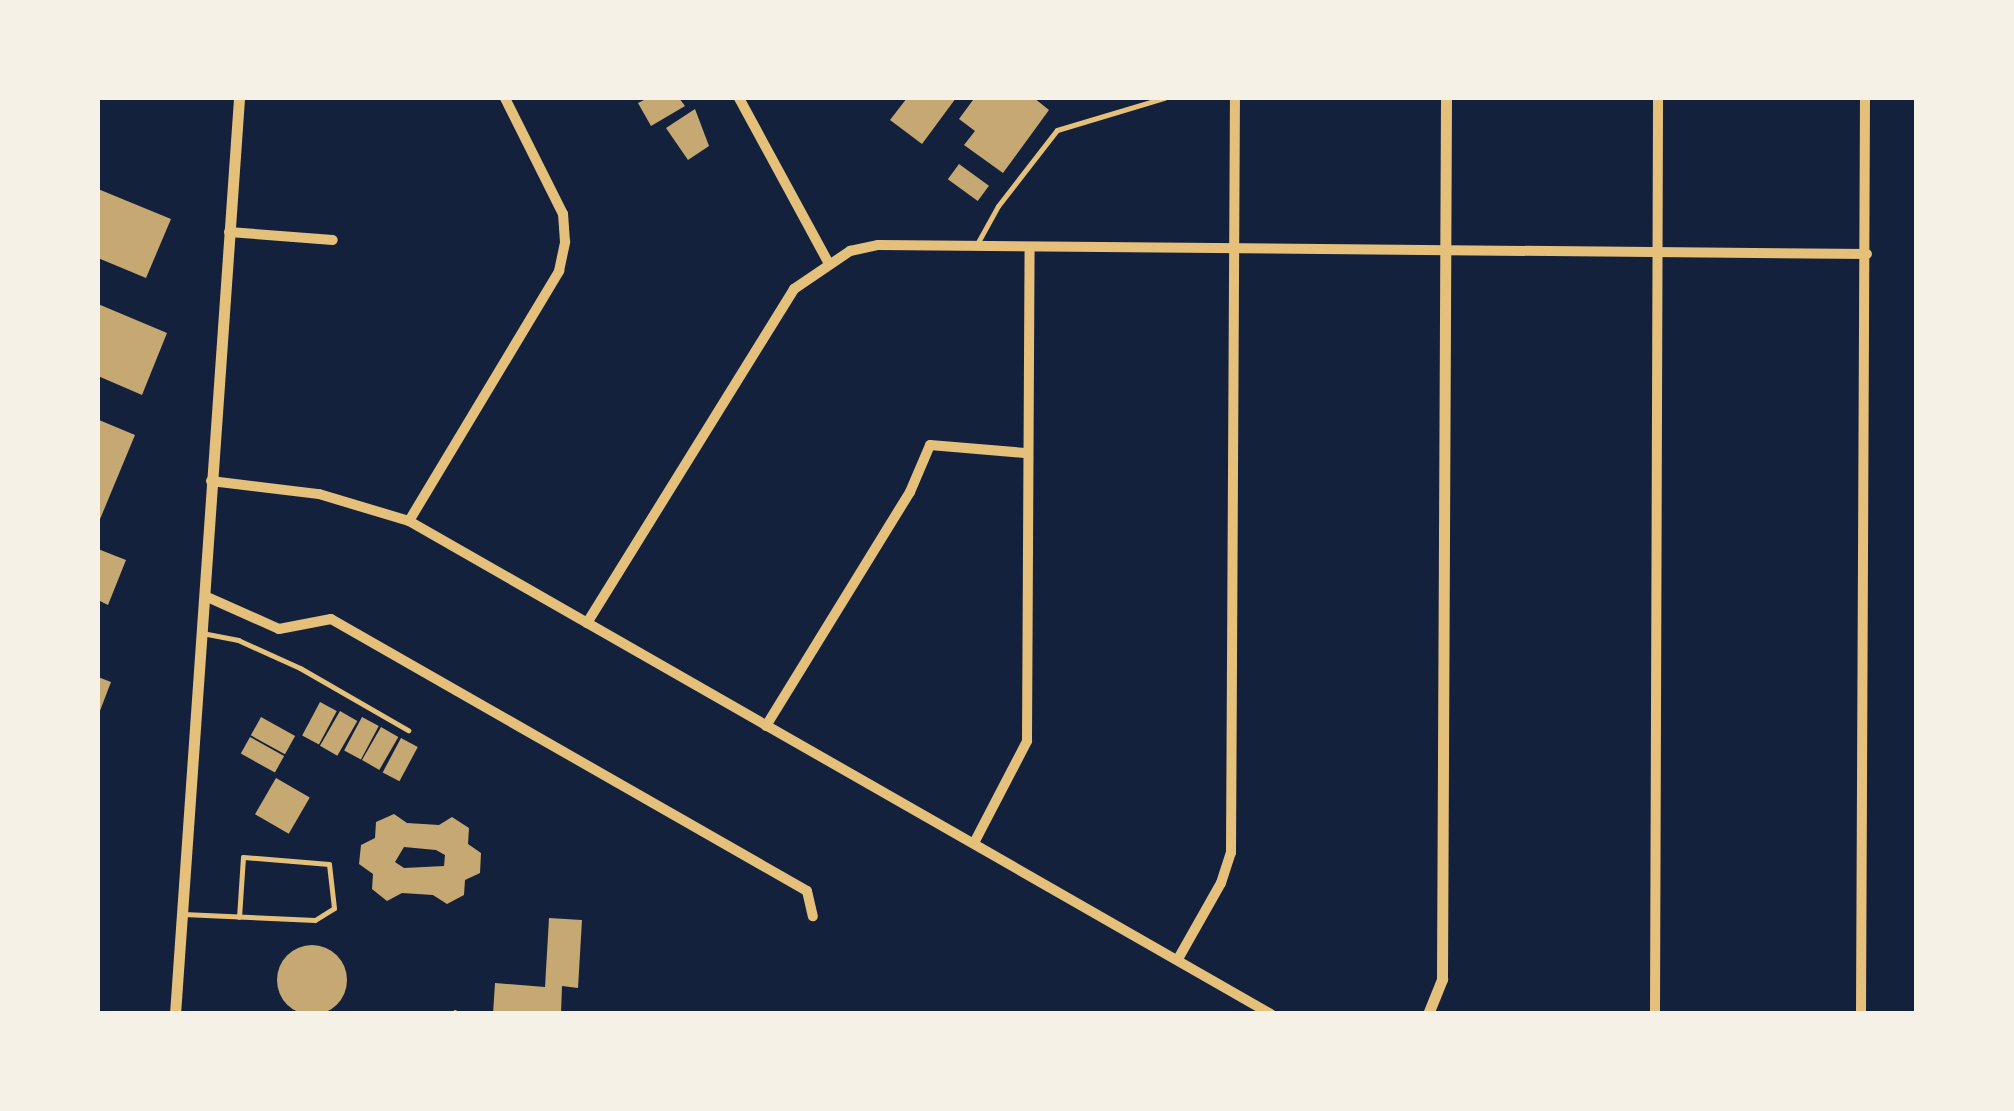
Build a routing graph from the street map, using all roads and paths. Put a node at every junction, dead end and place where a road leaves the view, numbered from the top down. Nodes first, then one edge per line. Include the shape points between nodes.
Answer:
1 (239, 98) edge
2 (505, 98) edge
3 (739, 98) edge
4 (1164, 98) edge
5 (1235, 98) edge
6 (1446, 98) edge
7 (1658, 98) edge
8 (1865, 98) edge
9 (229, 232) junction
10 (333, 240) dead end
11 (976, 246) junction
12 (1030, 247) junction
13 (1232, 247) junction
14 (1448, 247) junction
15 (1661, 251) junction
16 (1868, 254) junction
17 (828, 262) junction
18 (1025, 453) junction
19 (211, 482) junction
20 (409, 521) junction
21 (205, 596) junction
22 (587, 624) junction
23 (202, 633) junction
24 (766, 726) junction
25 (408, 730) dead end
26 (974, 843) junction
27 (183, 914) junction
28 (812, 916) dead end
29 (239, 917) junction
30 (1178, 959) junction
31 (176, 1014) edge
32 (1270, 1014) edge
33 (1428, 1014) edge
34 (1655, 1014) edge
35 (1861, 1014) edge

1 - 9 street
2 - 20 street via 563,214 562,256
3 - 17 street
4 - 11 lane via 1057,130
5 - 13 street
6 - 14 street
7 - 15 street
8 - 16 street
9 - 10 street
9 - 19 street
11 - 12 street
11 - 17 street via 878,245
12 - 13 street
12 - 18 street
13 - 14 street
13 - 30 street via 1230,853 1221,884
14 - 15 street
14 - 33 street via 1442,979
15 - 16 street
15 - 34 street
16 - 35 street
17 - 22 street via 794,289
18 - 24 street via 930,445 910,492
18 - 26 street via 1027,741
19 - 20 street via 319,494
19 - 21 street
20 - 22 street
21 - 23 street
21 - 28 street via 280,629 331,619 806,891
22 - 24 street
23 - 25 lane via 238,640 300,668
23 - 27 street
24 - 26 street
26 - 30 street
27 - 29 lane
27 - 31 street
29 - 29 lane via 316,920 334,908 329,864 243,857
30 - 32 street

